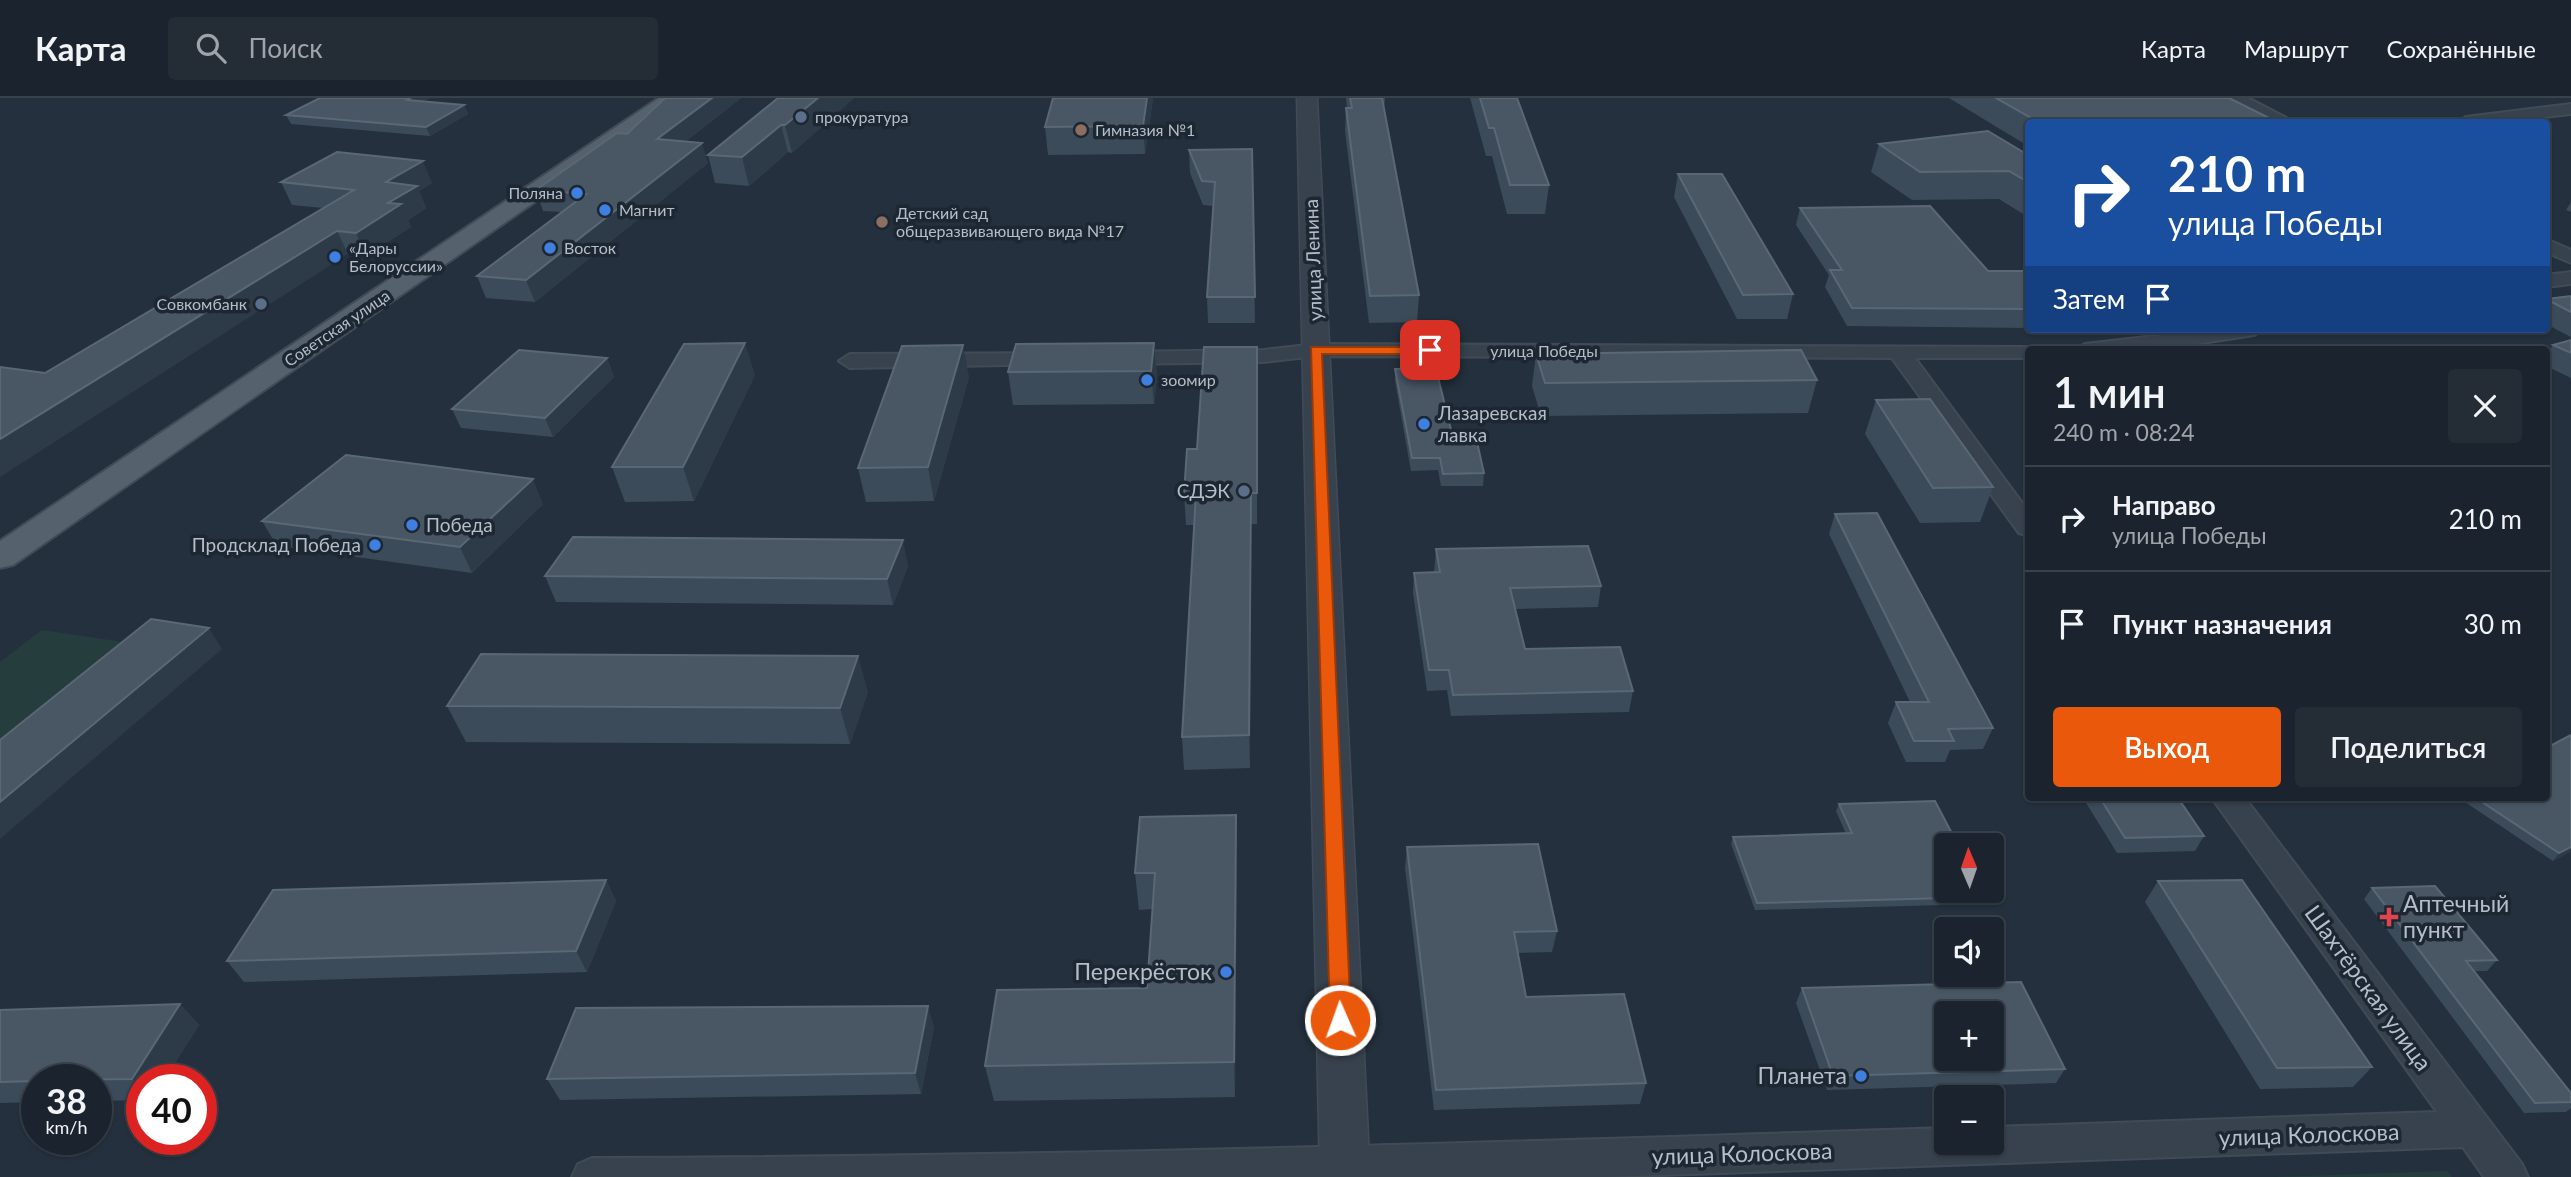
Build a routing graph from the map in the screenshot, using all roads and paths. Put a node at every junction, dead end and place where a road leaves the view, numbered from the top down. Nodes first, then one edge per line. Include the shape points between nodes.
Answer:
1 (673, 98) edge
2 (1307, 98) edge
3 (2235, 98) edge
4 (2571, 109) edge
5 (2280, 119) edge
6 (2490, 119) edge
7 (2550, 248) edge
8 (2571, 257) edge
9 (2571, 278) edge
10 (2550, 281) edge
11 (2229, 333) edge
12 (2130, 346) edge
13 (1315, 350) junction
14 (1899, 352) junction
15 (2025, 352) edge
16 (1096, 358) edge
17 (1070, 359) edge
18 (850, 361) dead end
19 (2025, 524) edge
20 (0, 557) edge
21 (2230, 801) edge
22 (2472, 1129) junction
23 (1345, 1172) edge
24 (592, 1177) edge
25 (2508, 1177) edge

1 - 20 main road, Советская улица
2 - 13 street, улица Ленина
3 - 5 street
4 - 6 street
7 - 8 street
9 - 10 street
11 - 12 street
13 - 14 street, улица Победы
13 - 16 street, улица Победы via 1264,356
13 - 23 street, улица Ленина
14 - 15 street, улица Победы
14 - 19 street
17 - 18 street
21 - 22 street, Шахтёрская улица
22 - 23 street, улица Колоскова
22 - 25 street, Шахтёрская улица
23 - 24 street, улица Колоскова

